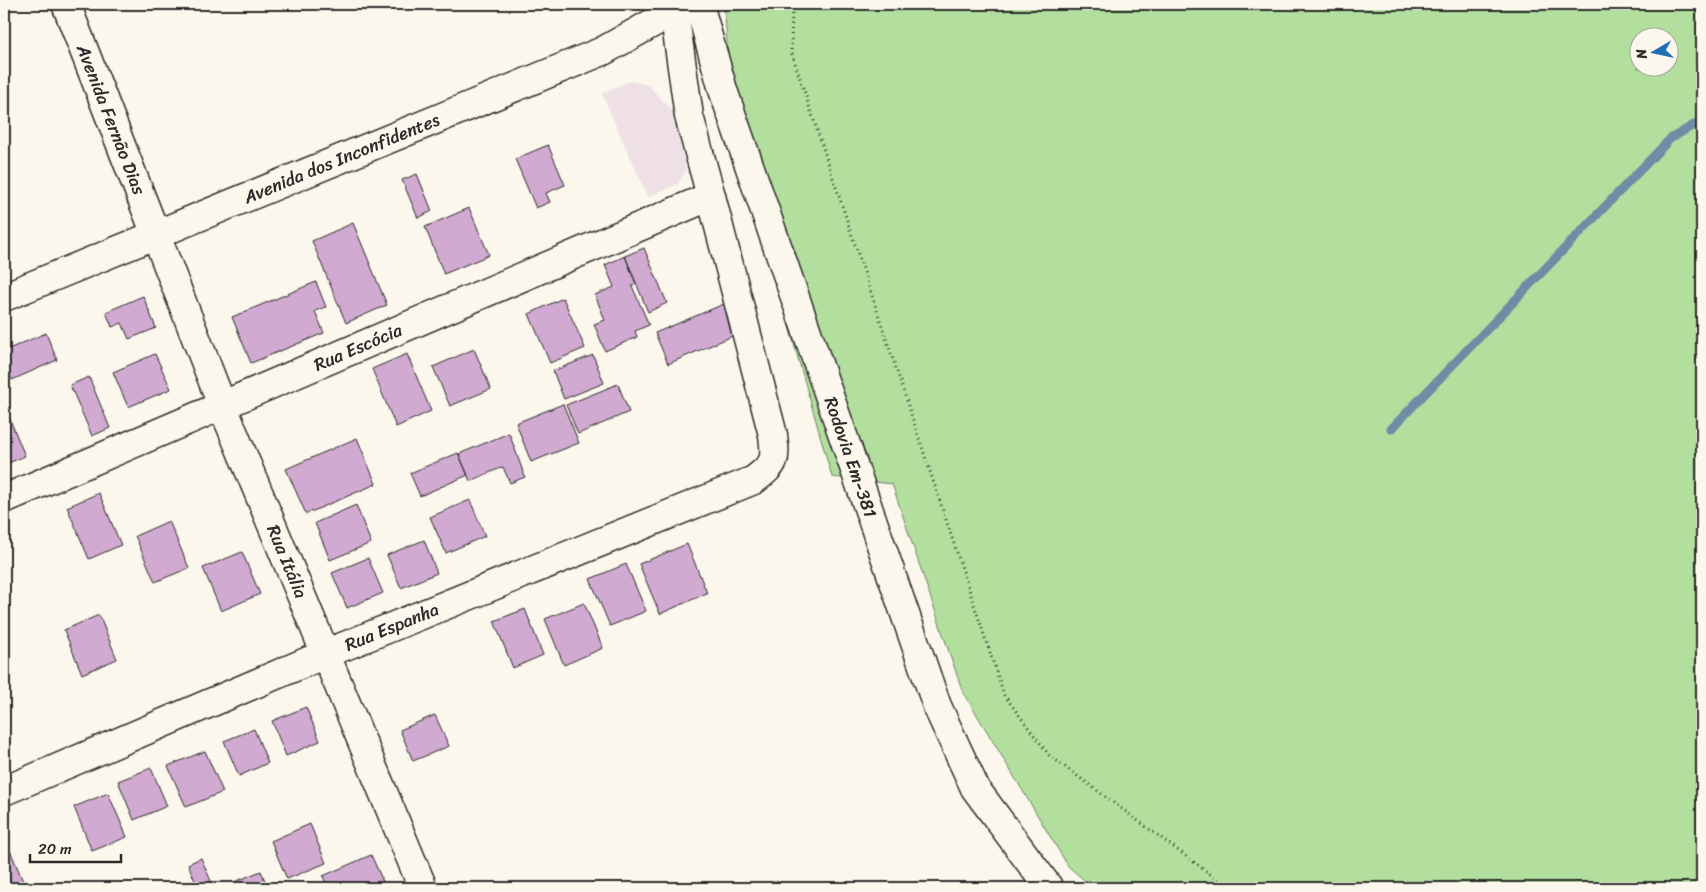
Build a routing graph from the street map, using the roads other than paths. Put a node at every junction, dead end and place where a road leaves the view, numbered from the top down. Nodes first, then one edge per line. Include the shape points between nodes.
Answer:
1 (66, 4) edge
2 (682, 6) edge
3 (712, 196) junction
4 (156, 235) junction
5 (4, 297) edge
6 (222, 405) junction
7 (4, 499) edge
8 (325, 654) junction
9 (4, 791) edge
10 (423, 888) edge
11 (1049, 888) edge

1 - 4 street, Avenida Fernão Dias
2 - 3 street via 689,116
2 - 4 street, Avenida dos Inconfidentes via 603,51
2 - 11 street, Rodovia Em-381 via 723,90 937,706 975,788
3 - 6 street, Rua Escócia
3 - 8 street, Rua Espanha via 773,435 775,457 768,469 754,480
4 - 5 street, Avenida dos Inconfidentes
4 - 6 street, Rua Itália
6 - 7 street, Rua Escócia
6 - 8 street, Rua Itália
8 - 9 street, Rua Espanha
8 - 10 street, Rua Itália

